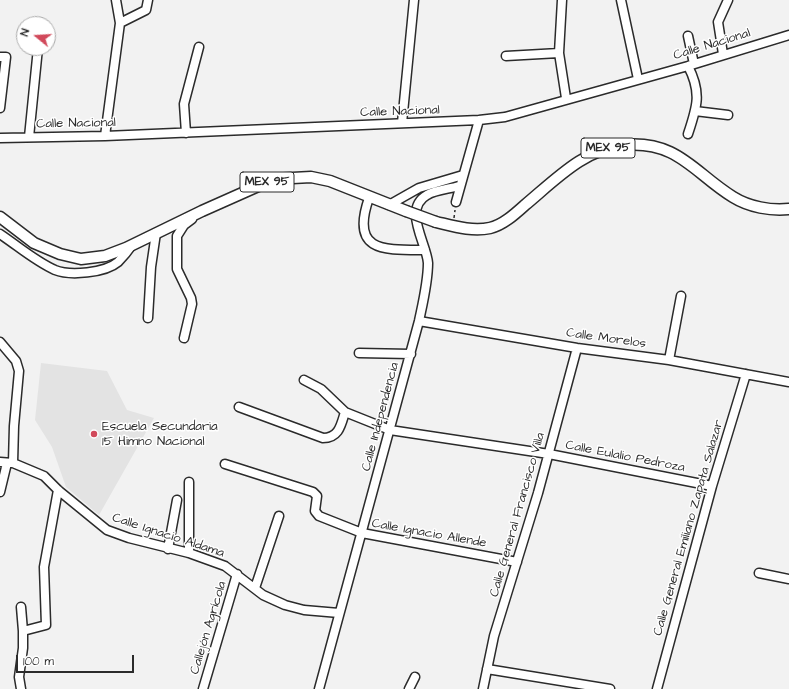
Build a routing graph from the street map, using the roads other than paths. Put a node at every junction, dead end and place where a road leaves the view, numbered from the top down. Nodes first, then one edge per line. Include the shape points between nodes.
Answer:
1 (116, 0) edge
2 (148, 0) edge
3 (414, 0) edge
4 (562, 0) edge
5 (621, 0) edge
6 (728, 0) edge
7 (120, 23) junction
8 (789, 35) edge
9 (688, 36) dead end
10 (199, 47) dead end
11 (558, 53) junction
12 (723, 54) junction
13 (37, 56) edge
14 (506, 56) dead end
15 (0, 57) edge
16 (691, 65) junction
17 (638, 79) junction
18 (566, 98) junction
19 (0, 108) edge
20 (696, 111) junction
21 (728, 115) dead end
22 (478, 120) junction
23 (402, 123) junction
24 (186, 133) junction
25 (688, 134) dead end
26 (105, 136) junction
27 (29, 137) junction
28 (0, 138) edge
29 (463, 175) junction
30 (459, 186) junction
31 (370, 198) junction
32 (456, 202) dead end
33 (389, 205) junction
34 (789, 209) edge
35 (202, 211) junction
36 (0, 217) edge
37 (156, 233) junction
38 (0, 234) edge
39 (134, 243) junction
40 (425, 250) junction
41 (681, 296) dead end
42 (148, 318) dead end
43 (419, 321) junction
44 (184, 338) dead end
45 (0, 342) edge
46 (578, 348) junction
47 (359, 353) dead end
48 (410, 354) junction
49 (669, 360) junction
50 (746, 374) junction
51 (304, 380) dead end
52 (789, 382) edge
53 (239, 407) dead end
54 (345, 412) junction
55 (390, 430) junction
56 (549, 454) junction
57 (7, 463) edge
58 (225, 464) dead end
59 (188, 482) dead end
60 (712, 486) junction
61 (58, 490) junction
62 (0, 492) edge
63 (177, 500) dead end
64 (279, 516) dead end
65 (362, 534) junction
66 (168, 549) junction
67 (189, 553) junction
68 (516, 562) junction
69 (759, 573) dead end
70 (237, 574) junction
71 (789, 579) edge
72 (254, 588) junction
73 (20, 607) dead end
74 (339, 613) junction
75 (23, 631) junction
76 (487, 669) junction
77 (414, 677) dead end
78 (21, 689) edge
79 (203, 689) edge
80 (319, 689) edge
81 (409, 689) edge
82 (483, 689) edge
83 (610, 689) edge
84 (656, 689) edge

1 - 7 street
2 - 7 street via 146,10
3 - 23 street
4 - 11 street
5 - 17 street
6 - 12 street via 718,22
7 - 26 street
8 - 12 street, Calle Nacional
9 - 16 street
10 - 24 street via 184,104
11 - 14 street
11 - 18 street
12 - 16 street, Calle Nacional
13 - 27 street
15 - 19 street via 6,58
16 - 17 street, Calle Nacional
16 - 20 street via 697,92
17 - 18 street, Calle Nacional
18 - 22 street, Calle Nacional via 505,117
20 - 21 street
20 - 25 street
22 - 23 street, Calle Nacional
22 - 29 street
23 - 24 street, Calle Nacional
24 - 26 street, Calle Nacional
26 - 27 street, Calle Nacional
27 - 28 street, Calle Nacional
29 - 30 street
29 - 33 street via 419,188
30 - 32 street
30 - 40 street, Calle Independencia via 427,194 420,200 416,219
31 - 33 main road, MEX 95
31 - 35 main road, MEX 95 via 330,181 292,177 274,179 257,185
31 - 40 street via 363,219 363,228 367,239 373,245 398,250
33 - 34 main road, MEX 95, bridge via 436,222 473,230 491,228 510,218 590,154 625,145 670,152 733,197 744,202 755,206
35 - 37 main road, MEX 95
35 - 44 street via 184,225 177,236 177,269 192,304
36 - 39 main road, MEX 95 via 34,243 74,258 105,256
37 - 39 main road, MEX 95
37 - 42 street
38 - 39 street via 56,270 68,272 92,272 107,268 117,262
40 - 43 street, Calle Independencia via 428,262 427,282
41 - 49 street
43 - 46 street, Calle Morelos
43 - 48 street, Calle Independencia
45 - 57 street via 16,361 19,371 14,426
46 - 49 street, Calle Morelos
46 - 56 street, Calle General Francisco Villa
47 - 48 street
48 - 55 street, Calle Independencia
49 - 50 street, Calle Morelos
50 - 52 street, Calle Morelos
50 - 60 street, Calle General Emiliano Zapata Salazar
51 - 54 street via 321,389
53 - 54 street via 323,438 334,437
54 - 55 street, Calle Eulalio Pedroza
55 - 56 street, Calle Eulalio Pedroza
55 - 65 street, Calle Independencia
56 - 60 street, Calle Eulalio Pedroza
56 - 68 street, Calle General Francisco Villa
57 - 61 street, Calle Ignacio Aldama via 44,476
57 - 62 street
58 - 65 street, Calle Ignacio Allende via 313,492 317,496 316,511 319,516
59 - 67 street
60 - 84 street, Calle General Emiliano Zapata Salazar
61 - 66 street, Calle Ignacio Aldama via 107,530
61 - 75 street via 44,567 46,625
63 - 66 street
64 - 72 street
65 - 68 street, Calle Ignacio Allende
65 - 74 street, Calle Independencia
66 - 67 street, Calle Ignacio Aldama
67 - 70 street, Calle Ignacio Aldama via 225,566
68 - 76 street, Calle General Francisco Villa
69 - 71 street
70 - 72 street, Calle Ignacio Aldama
70 - 79 street, Callejón Agrícola
72 - 74 street, Calle Ignacio Aldama via 273,601 285,605 304,610
73 - 75 street
74 - 80 street, Calle Independencia
75 - 78 street via 19,678
76 - 82 street, Calle General Francisco Villa
76 - 83 street
77 - 81 street

